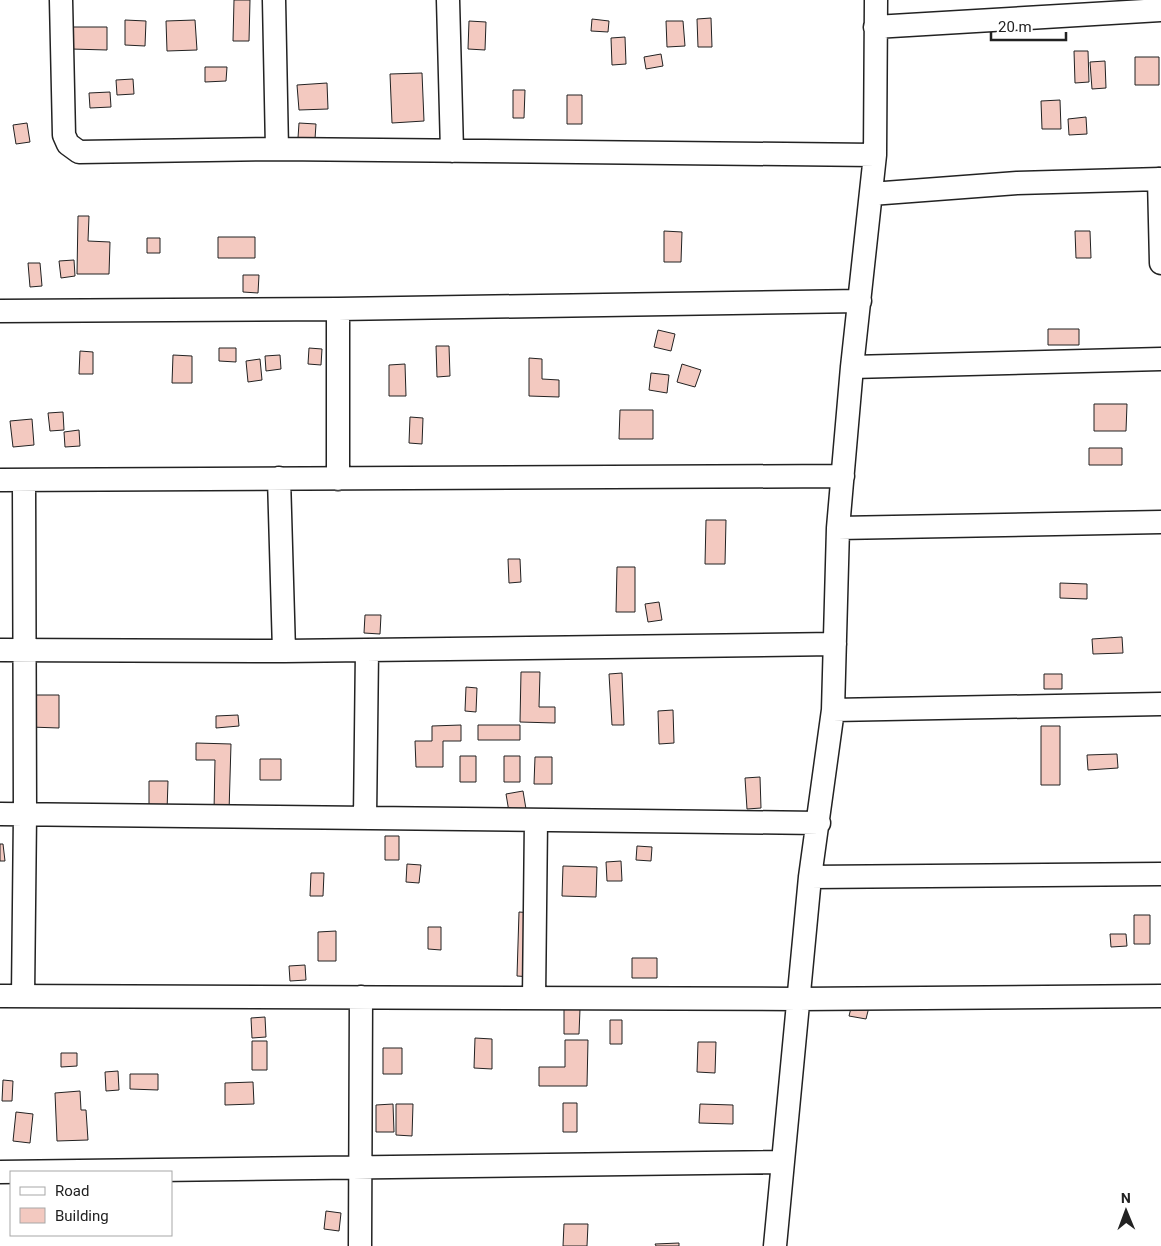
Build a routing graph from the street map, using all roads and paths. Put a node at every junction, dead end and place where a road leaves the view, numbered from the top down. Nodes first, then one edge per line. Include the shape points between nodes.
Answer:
1 (62, 0) edge
2 (274, 0) edge
3 (448, 0) edge
4 (876, 0) edge
5 (1161, 10) edge
6 (875, 27) junction
7 (277, 149) junction
8 (452, 150) junction
9 (875, 155) junction
10 (1160, 179) edge
11 (871, 194) junction
12 (1161, 263) edge
13 (860, 300) junction
14 (338, 309) junction
15 (0, 311) edge
16 (1161, 359) edge
17 (852, 367) junction
18 (843, 476) junction
19 (279, 478) junction
20 (338, 479) junction
21 (0, 480) edge
22 (24, 480) junction
23 (1161, 522) edge
24 (838, 528) junction
25 (835, 644) junction
26 (0, 650) edge
27 (24, 650) junction
28 (367, 650) junction
29 (284, 651) junction
30 (1161, 704) edge
31 (833, 710) junction
32 (0, 814) edge
33 (25, 814) junction
34 (365, 818) junction
35 (536, 820) junction
36 (819, 823) junction
37 (1161, 874) edge
38 (810, 877) junction
39 (0, 996) edge
40 (23, 996) junction
41 (1161, 996) edge
42 (361, 997) junction
43 (534, 998) junction
44 (798, 999) junction
45 (783, 1162) junction
46 (361, 1168) junction
47 (90, 1171) edge
48 (360, 1246) edge
49 (775, 1246) edge

1 - 7 street via 64,135 73,148 79,152
2 - 7 street
3 - 8 street
4 - 6 street
5 - 6 street
6 - 9 street
7 - 8 street
8 - 9 street
9 - 11 street
10 - 11 street via 1017,183
10 - 12 street
11 - 13 street
13 - 14 street
13 - 17 street
14 - 15 street
14 - 20 street
16 - 17 street
17 - 18 street
18 - 20 street
18 - 24 street
19 - 20 street
19 - 22 street
19 - 29 street
21 - 22 street
22 - 27 street
23 - 24 street
24 - 25 street
25 - 28 street
25 - 31 street
26 - 27 street
27 - 29 street
27 - 33 street
28 - 29 street
28 - 34 street
30 - 31 street
31 - 36 street
32 - 33 street
33 - 34 street
33 - 40 street
34 - 35 street
35 - 36 street
35 - 43 street
36 - 38 street
37 - 38 street
38 - 44 street
39 - 40 street
40 - 42 street
41 - 44 street
42 - 43 street
42 - 46 street
43 - 44 street
44 - 45 street
45 - 46 street
45 - 49 street
46 - 47 street
46 - 48 street

